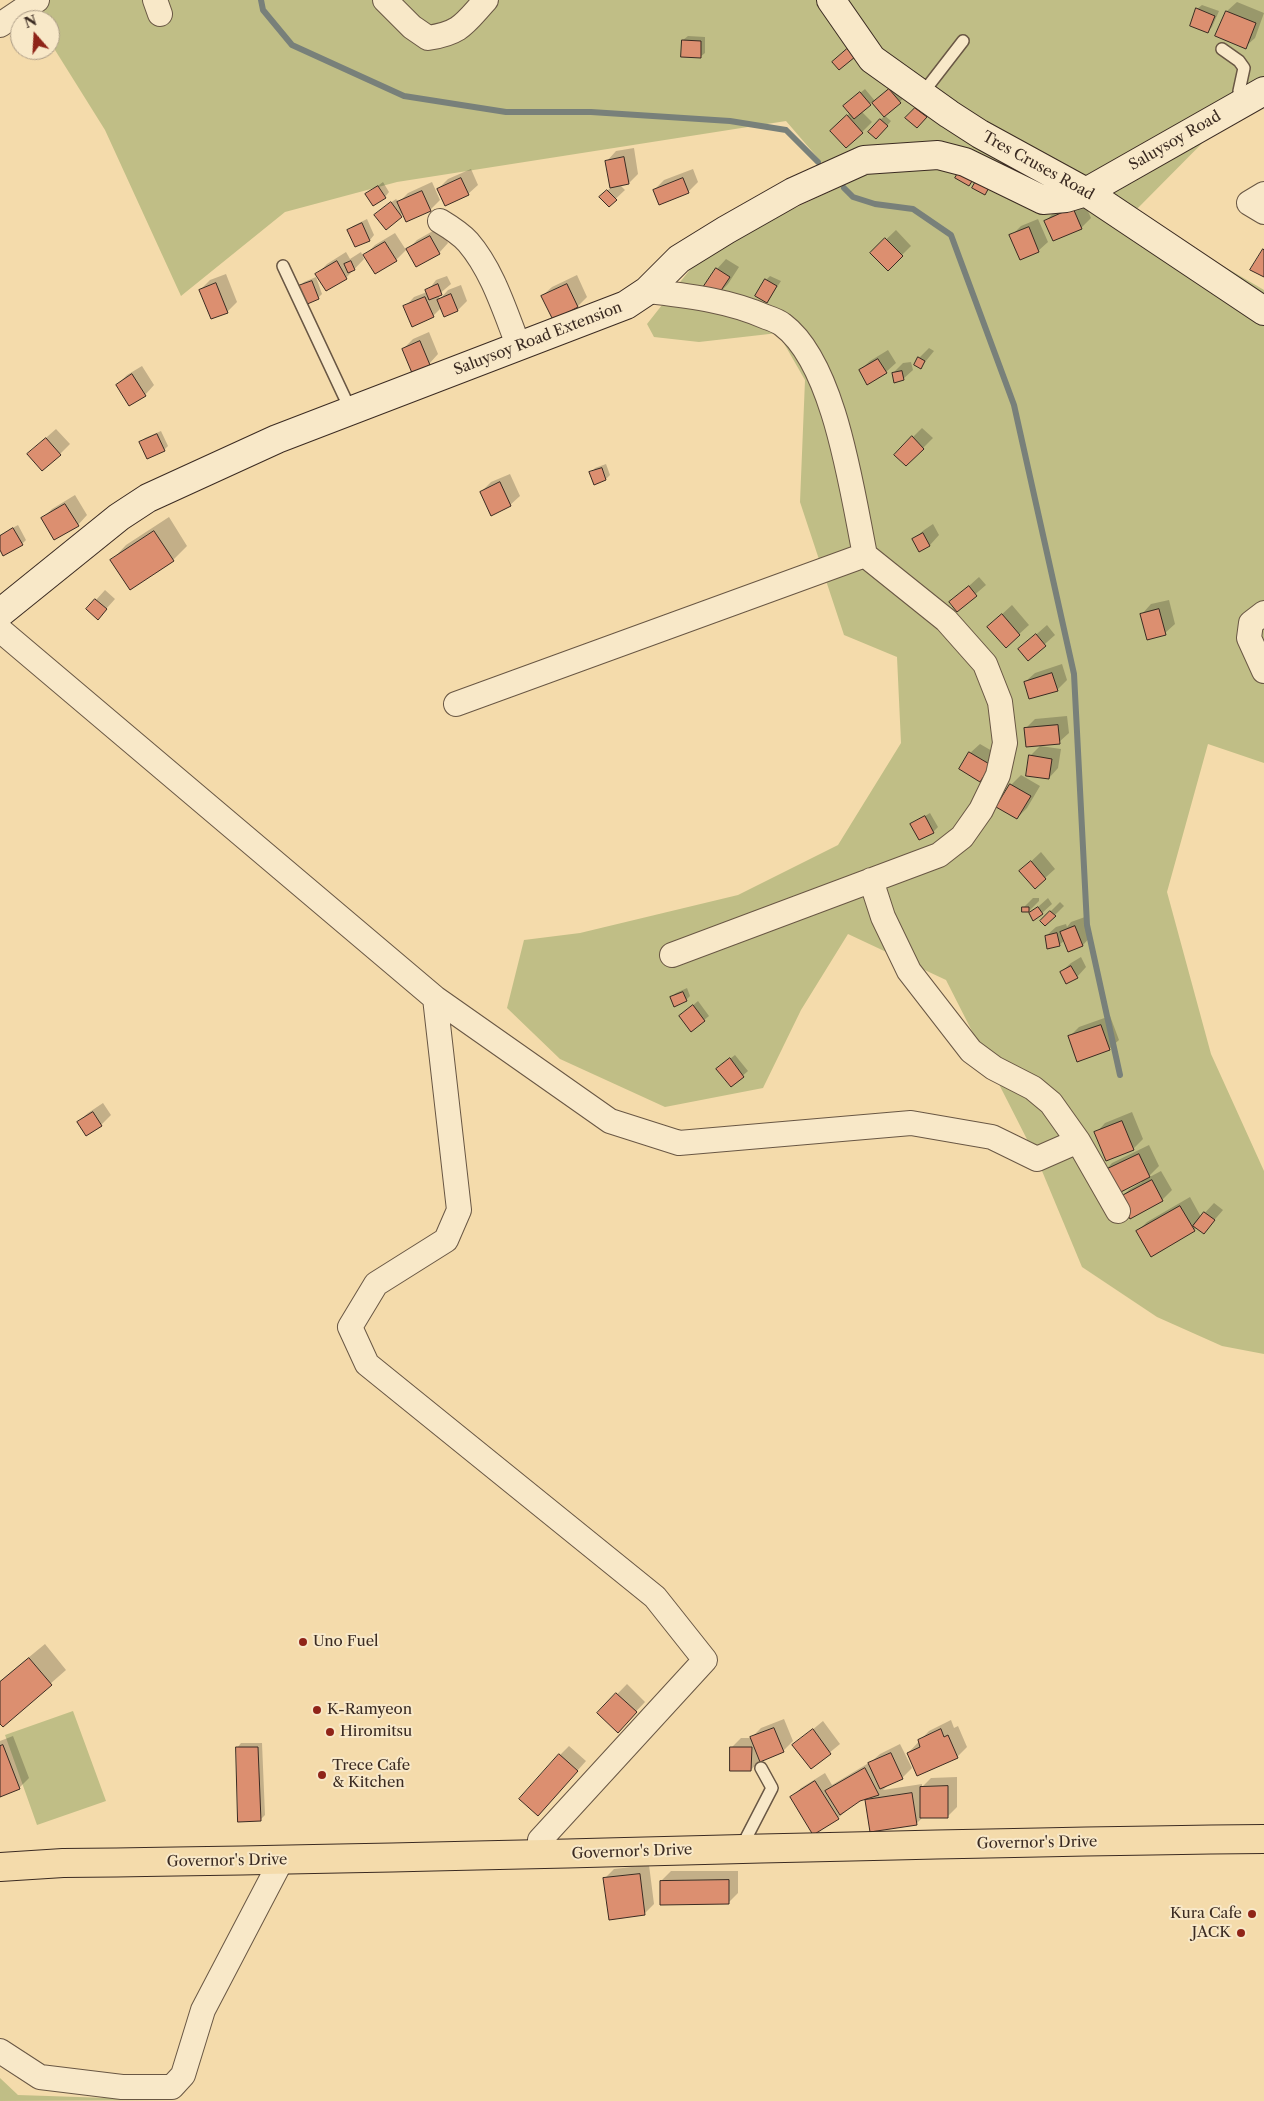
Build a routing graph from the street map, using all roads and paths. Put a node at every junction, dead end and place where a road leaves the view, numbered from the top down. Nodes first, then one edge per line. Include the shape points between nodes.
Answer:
1 (37, 0) edge
2 (385, 0) edge
3 (831, 0) edge
4 (476, 5) edge
5 (0, 25) edge
6 (963, 41) dead end
7 (1222, 49) dead end
8 (922, 94) junction
9 (1253, 97) edge
10 (1086, 192) junction
11 (1264, 194) edge
12 (1264, 212) edge
13 (440, 221) dead end
14 (283, 266) dead end
15 (648, 291) junction
16 (1264, 311) edge
17 (519, 347) junction
18 (351, 411) junction
19 (865, 555) junction
20 (1264, 612) edge
21 (0, 614) edge
22 (0, 630) edge
23 (1264, 671) edge
24 (456, 704) dead end
25 (871, 880) junction
26 (672, 955) dead end
27 (435, 998) junction
28 (1078, 1141) junction
29 (1118, 1211) dead end
30 (761, 1768) dead end
31 (1264, 1839) edge
32 (741, 1848) junction
33 (540, 1855) junction
34 (282, 1859) junction
35 (0, 1867) edge
36 (0, 2051) edge

1 - 5 street
2 - 4 street via 428,38 447,35 459,28
3 - 8 main road, Tres Cruses Road via 872,59
6 - 8 lane
7 - 9 lane via 1244,68 1239,91
8 - 10 main road, Tres Cruses Road via 980,134
9 - 10 main road, Saluysoy Road
10 - 15 main road, Saluysoy Road Extension via 1042,200 965,162 938,156 864,160 793,192 726,230 679,259
10 - 16 main road, Tres Cruses Road
11 - 12 street via 1249,203
13 - 17 street via 468,242 480,261 498,293
14 - 18 lane
15 - 17 main road, Saluysoy Road Extension via 626,306
15 - 19 street via 695,296 746,308 783,324 805,346 822,379 844,450
17 - 18 main road, Saluysoy Road Extension
18 - 21 main road, Saluysoy Road Extension via 277,439 148,498 119,517
19 - 24 street
19 - 25 street via 946,620 985,664 1000,702 1005,743 998,775 981,810 962,837 939,855
20 - 23 street via 1251,623 1249,638
22 - 27 street
25 - 26 street
25 - 28 street via 883,917 909,971 971,1051 994,1068 1033,1088 1051,1103
27 - 28 street via 610,1122 679,1143 911,1123 992,1138 1037,1159
27 - 33 street via 459,1210 446,1240 376,1284 350,1327 367,1364 655,1597 705,1660 540,1840
28 - 29 street
30 - 32 lane via 772,1788
31 - 32 main road, Governor's Drive
32 - 33 main road, Governor's Drive
33 - 34 main road, Governor's Drive
34 - 35 main road, Governor's Drive
34 - 36 street via 203,2010 184,2075 172,2087 122,2087 40,2077

